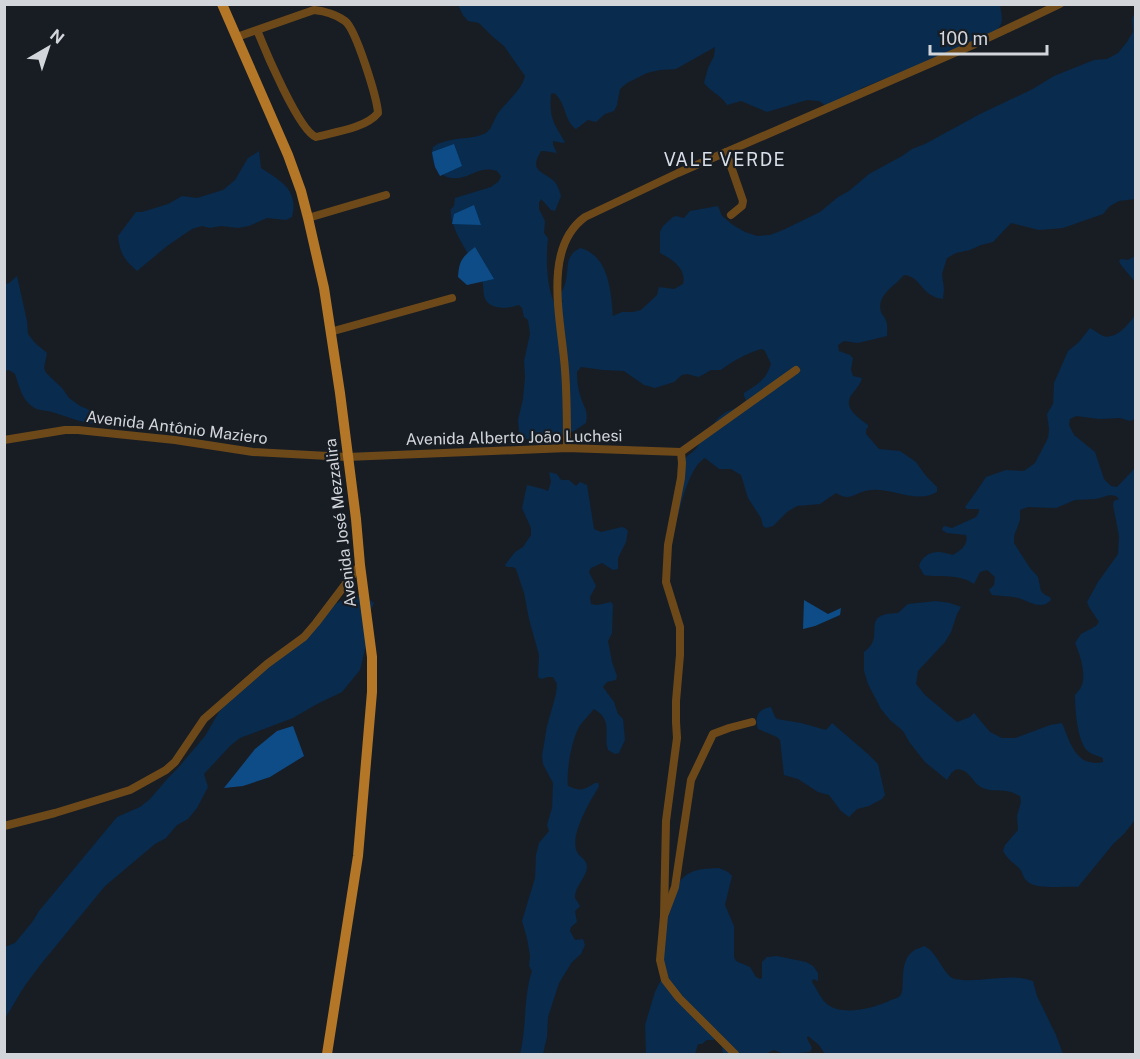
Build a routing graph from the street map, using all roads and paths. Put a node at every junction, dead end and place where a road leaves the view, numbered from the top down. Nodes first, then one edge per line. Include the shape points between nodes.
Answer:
1 (222, 4) edge
2 (1060, 4) edge
3 (257, 30) junction
4 (237, 37) junction
5 (726, 152) junction
6 (387, 195) dead end
7 (731, 215) dead end
8 (308, 218) junction
9 (452, 298) dead end
10 (330, 332) junction
11 (795, 370) dead end
12 (4, 440) edge
13 (567, 448) junction
14 (681, 452) junction
15 (348, 457) junction
16 (360, 565) junction
17 (752, 722) dead end
18 (4, 826) edge
19 (664, 916) junction
20 (327, 1054) edge
21 (735, 1054) edge

1 - 4 main road, Avenida José Mezzalira
2 - 5 street
3 - 3 street via 314,10 345,21 351,27 378,105 373,120 316,137 311,135 272,67
3 - 4 street
4 - 8 main road, Avenida José Mezzalira via 288,155
5 - 7 street via 743,201
5 - 13 street via 585,216 568,237 559,262 558,295
6 - 8 street
8 - 10 main road, Avenida José Mezzalira
9 - 10 street
10 - 15 main road, Avenida José Mezzalira
11 - 14 street
12 - 15 street, Avenida Antônio Maziero via 78,430 253,452
13 - 14 street, Avenida Alberto João Luchesi
13 - 15 street, Avenida Alberto João Luchesi
14 - 19 street via 666,582 680,627 680,655 678,738 666,822
15 - 16 main road, Avenida José Mezzalira
16 - 18 street via 304,637 204,718 166,770 130,790
16 - 20 main road, Avenida José Mezzalira via 372,657 372,692 358,856
17 - 19 street via 713,734 691,780 675,887
19 - 21 street via 660,960 665,980

